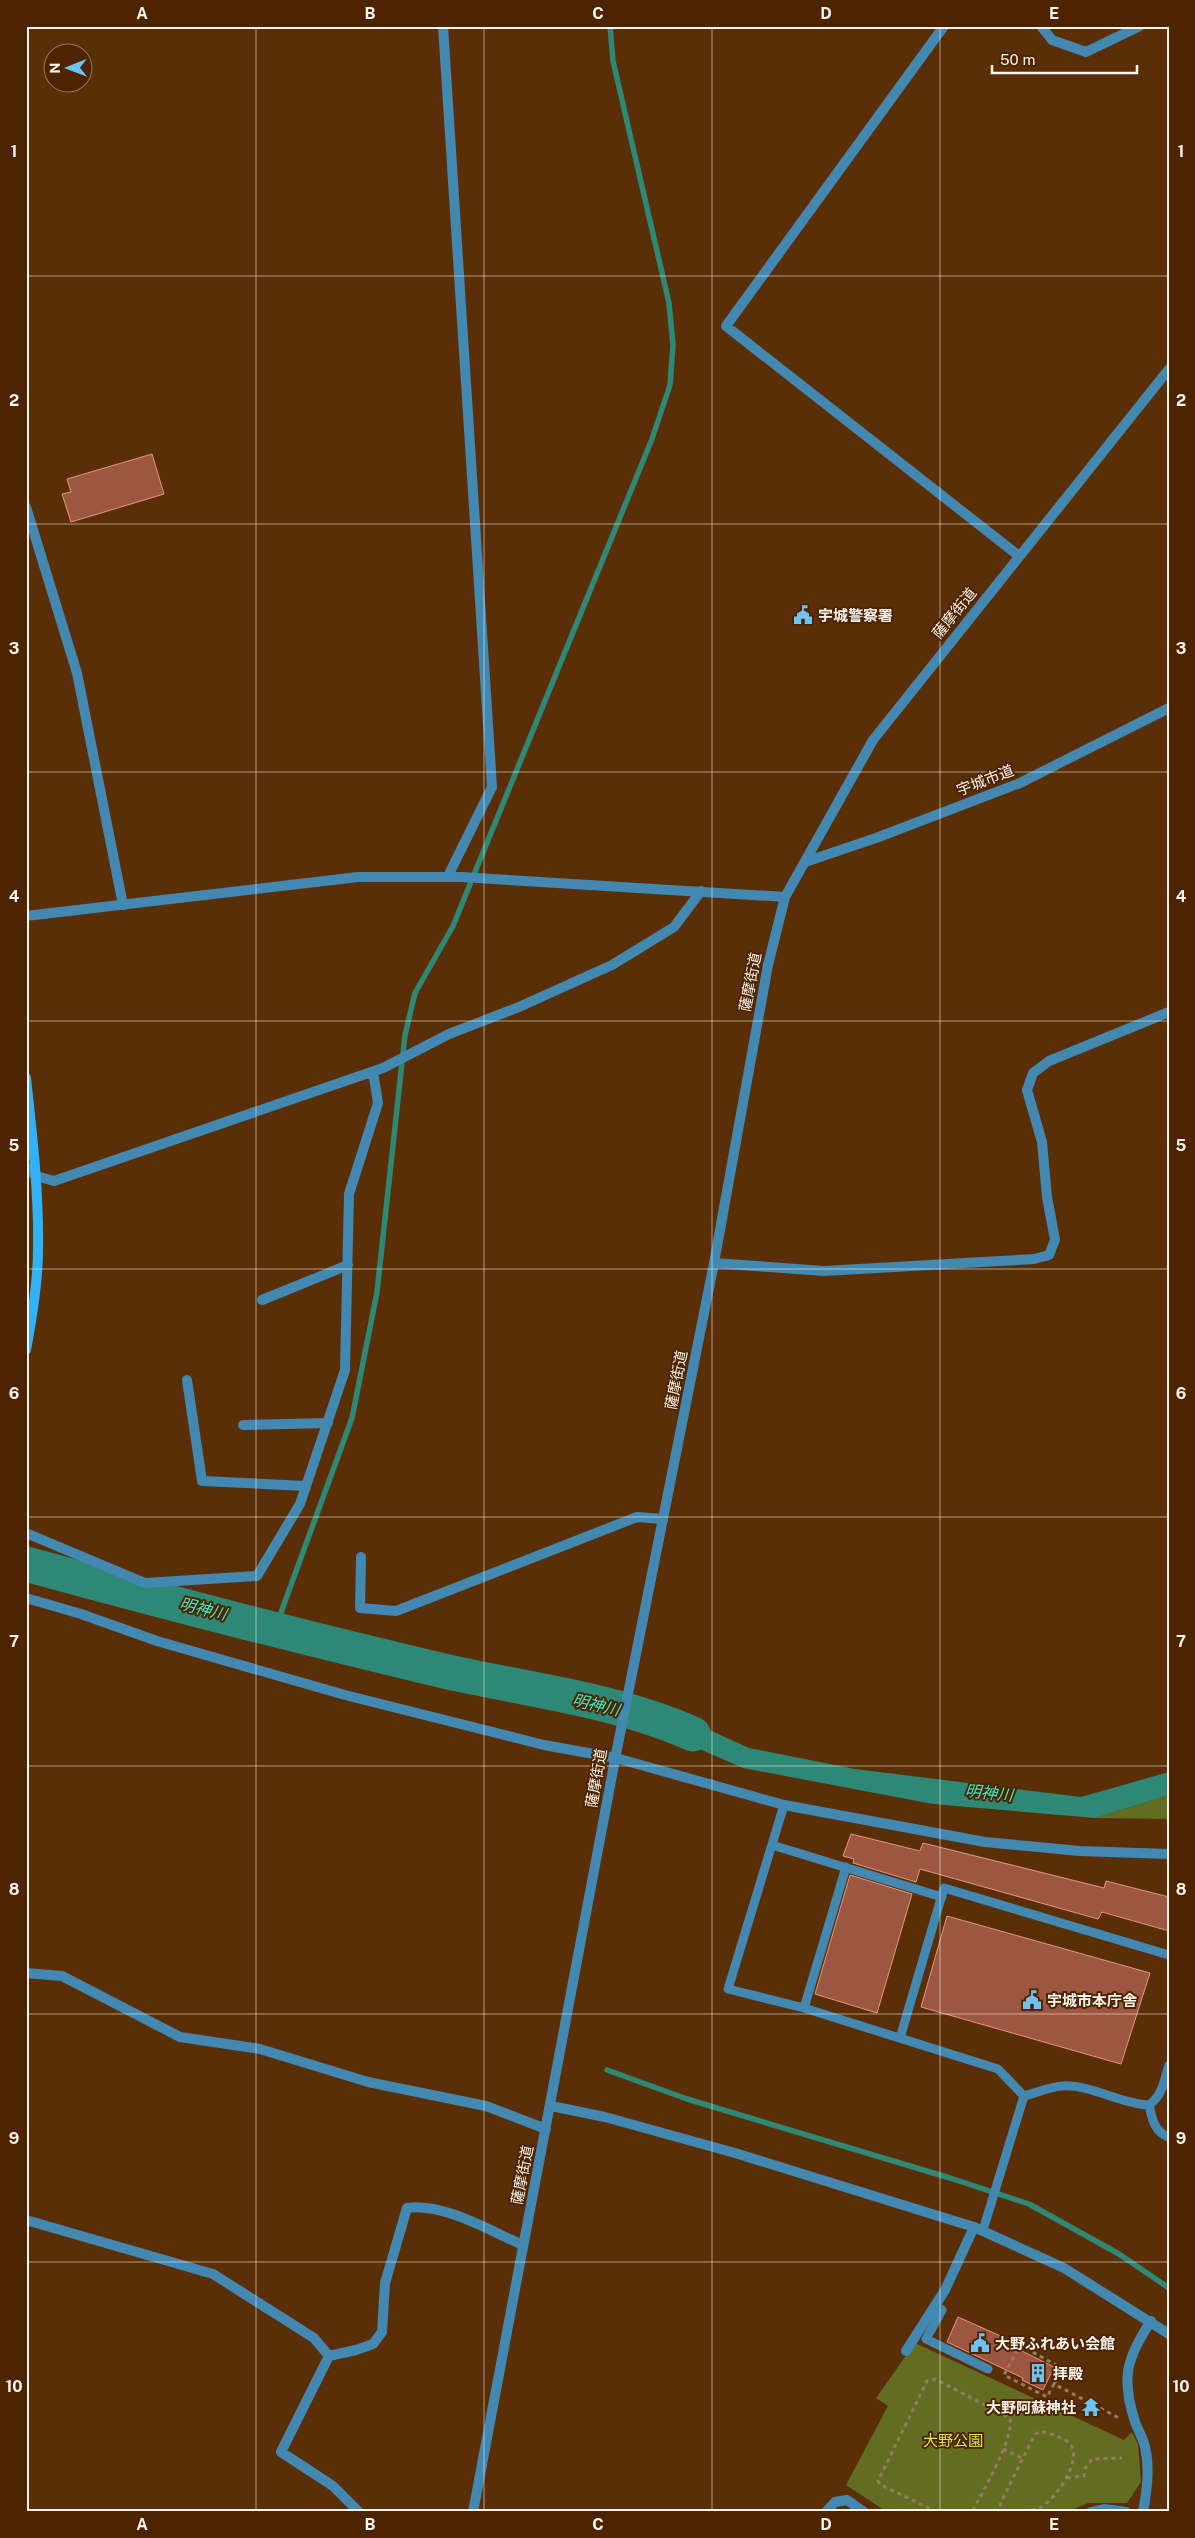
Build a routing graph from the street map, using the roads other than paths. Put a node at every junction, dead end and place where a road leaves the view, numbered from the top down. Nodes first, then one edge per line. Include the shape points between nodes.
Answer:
1 (443, 26) edge
2 (944, 26) edge
3 (1042, 26) edge
4 (1140, 26) edge
5 (1169, 370) edge
6 (26, 506) edge
7 (1019, 556) junction
8 (1169, 708) edge
9 (804, 862) junction
10 (448, 876) junction
11 (702, 891) junction
12 (786, 897) junction
13 (123, 905) junction
14 (26, 916) edge
15 (1169, 1012) edge
16 (378, 1070) junction
17 (26, 1078) edge
18 (26, 1167) edge
19 (36, 1176) junction
20 (714, 1263) junction
21 (348, 1265) junction
22 (262, 1300) dead end
23 (26, 1350) edge
24 (187, 1380) dead end
25 (328, 1423) junction
26 (243, 1425) dead end
27 (306, 1486) junction
28 (663, 1519) junction
29 (26, 1533) edge
30 (361, 1557) dead end
31 (26, 1598) edge
32 (616, 1754) junction
33 (784, 1805) junction
34 (772, 1845) junction
35 (1169, 1854) edge
36 (846, 1867) junction
37 (942, 1896) junction
38 (1169, 1955) edge
39 (26, 1973) edge
40 (804, 2008) junction
41 (900, 2038) junction
42 (1169, 2065) edge
43 (1024, 2096) junction
44 (1149, 2105) junction
45 (551, 2106) junction
46 (546, 2129) junction
47 (1169, 2137) edge
48 (26, 2220) edge
49 (978, 2228) junction
50 (523, 2245) junction
51 (935, 2305) junction
52 (1151, 2321) junction
53 (1169, 2334) edge
54 (906, 2351) dead end
55 (329, 2356) junction
56 (988, 2369) dead end
57 (359, 2512) edge
58 (473, 2512) edge
59 (826, 2512) edge
60 (864, 2512) edge
61 (1091, 2512) edge
62 (1126, 2512) edge
63 (1143, 2512) edge

1 - 10 street via 492,787
2 - 7 street via 726,326
3 - 4 street via 1052,40 1086,52
5 - 7 street, 薩摩街道
6 - 13 street via 77,673
7 - 9 street, 薩摩街道 via 873,740
8 - 9 street, 宇城市道 via 1020,783
9 - 12 street, 薩摩街道
10 - 11 street
10 - 13 street via 358,877
11 - 12 street
11 - 16 street via 674,927 612,965 449,1034
12 - 20 street, 薩摩街道 via 768,965
13 - 14 street
15 - 20 street via 1049,1061 1033,1073 1027,1090 1042,1142 1055,1240 1049,1255 1034,1259 824,1271
16 - 19 street via 54,1181
16 - 21 street via 378,1103 349,1194
17 - 19 main road
18 - 19 street
19 - 23 main road via 38,1250
20 - 28 street, 薩摩街道
21 - 22 street
21 - 25 street via 346,1370
24 - 27 street via 202,1481
25 - 26 street
25 - 27 street
27 - 29 street via 300,1504 257,1576 145,1583
28 - 30 street via 637,1517 396,1611 360,1608
28 - 32 street, 薩摩街道
31 - 32 street via 157,1641 345,1695 544,1745
32 - 33 street
32 - 45 street, 薩摩街道
33 - 34 lane
33 - 35 street via 985,1842 1080,1851
34 - 36 lane
34 - 40 lane via 728,1989
36 - 37 lane
36 - 40 lane
37 - 38 lane via 944,1888
37 - 41 lane
39 - 46 street via 62,1976 180,2037 260,2048 368,2082 486,2106
40 - 41 lane
41 - 43 lane via 998,2069
42 - 44 lane via 1161,2093
43 - 44 lane via 1062,2086
43 - 49 lane via 990,2210
44 - 47 lane via 1153,2123 1162,2135
45 - 46 street, 薩摩街道
45 - 49 street via 605,2117 735,2153
46 - 50 street, 薩摩街道
48 - 55 street via 214,2274 314,2338
49 - 51 street
49 - 52 street via 1064,2268
50 - 55 street via 456,2216 421,2206 407,2208 385,2283 382,2332 373,2344
50 - 58 street, 薩摩街道
51 - 54 street
51 - 56 lane via 942,2310 926,2339
52 - 53 street
52 - 63 street via 1132,2350 1127,2370 1129,2397 1145,2447 1148,2479
55 - 57 street via 281,2452 333,2486
59 - 60 street via 835,2502 847,2500
61 - 62 street via 1104,2509

